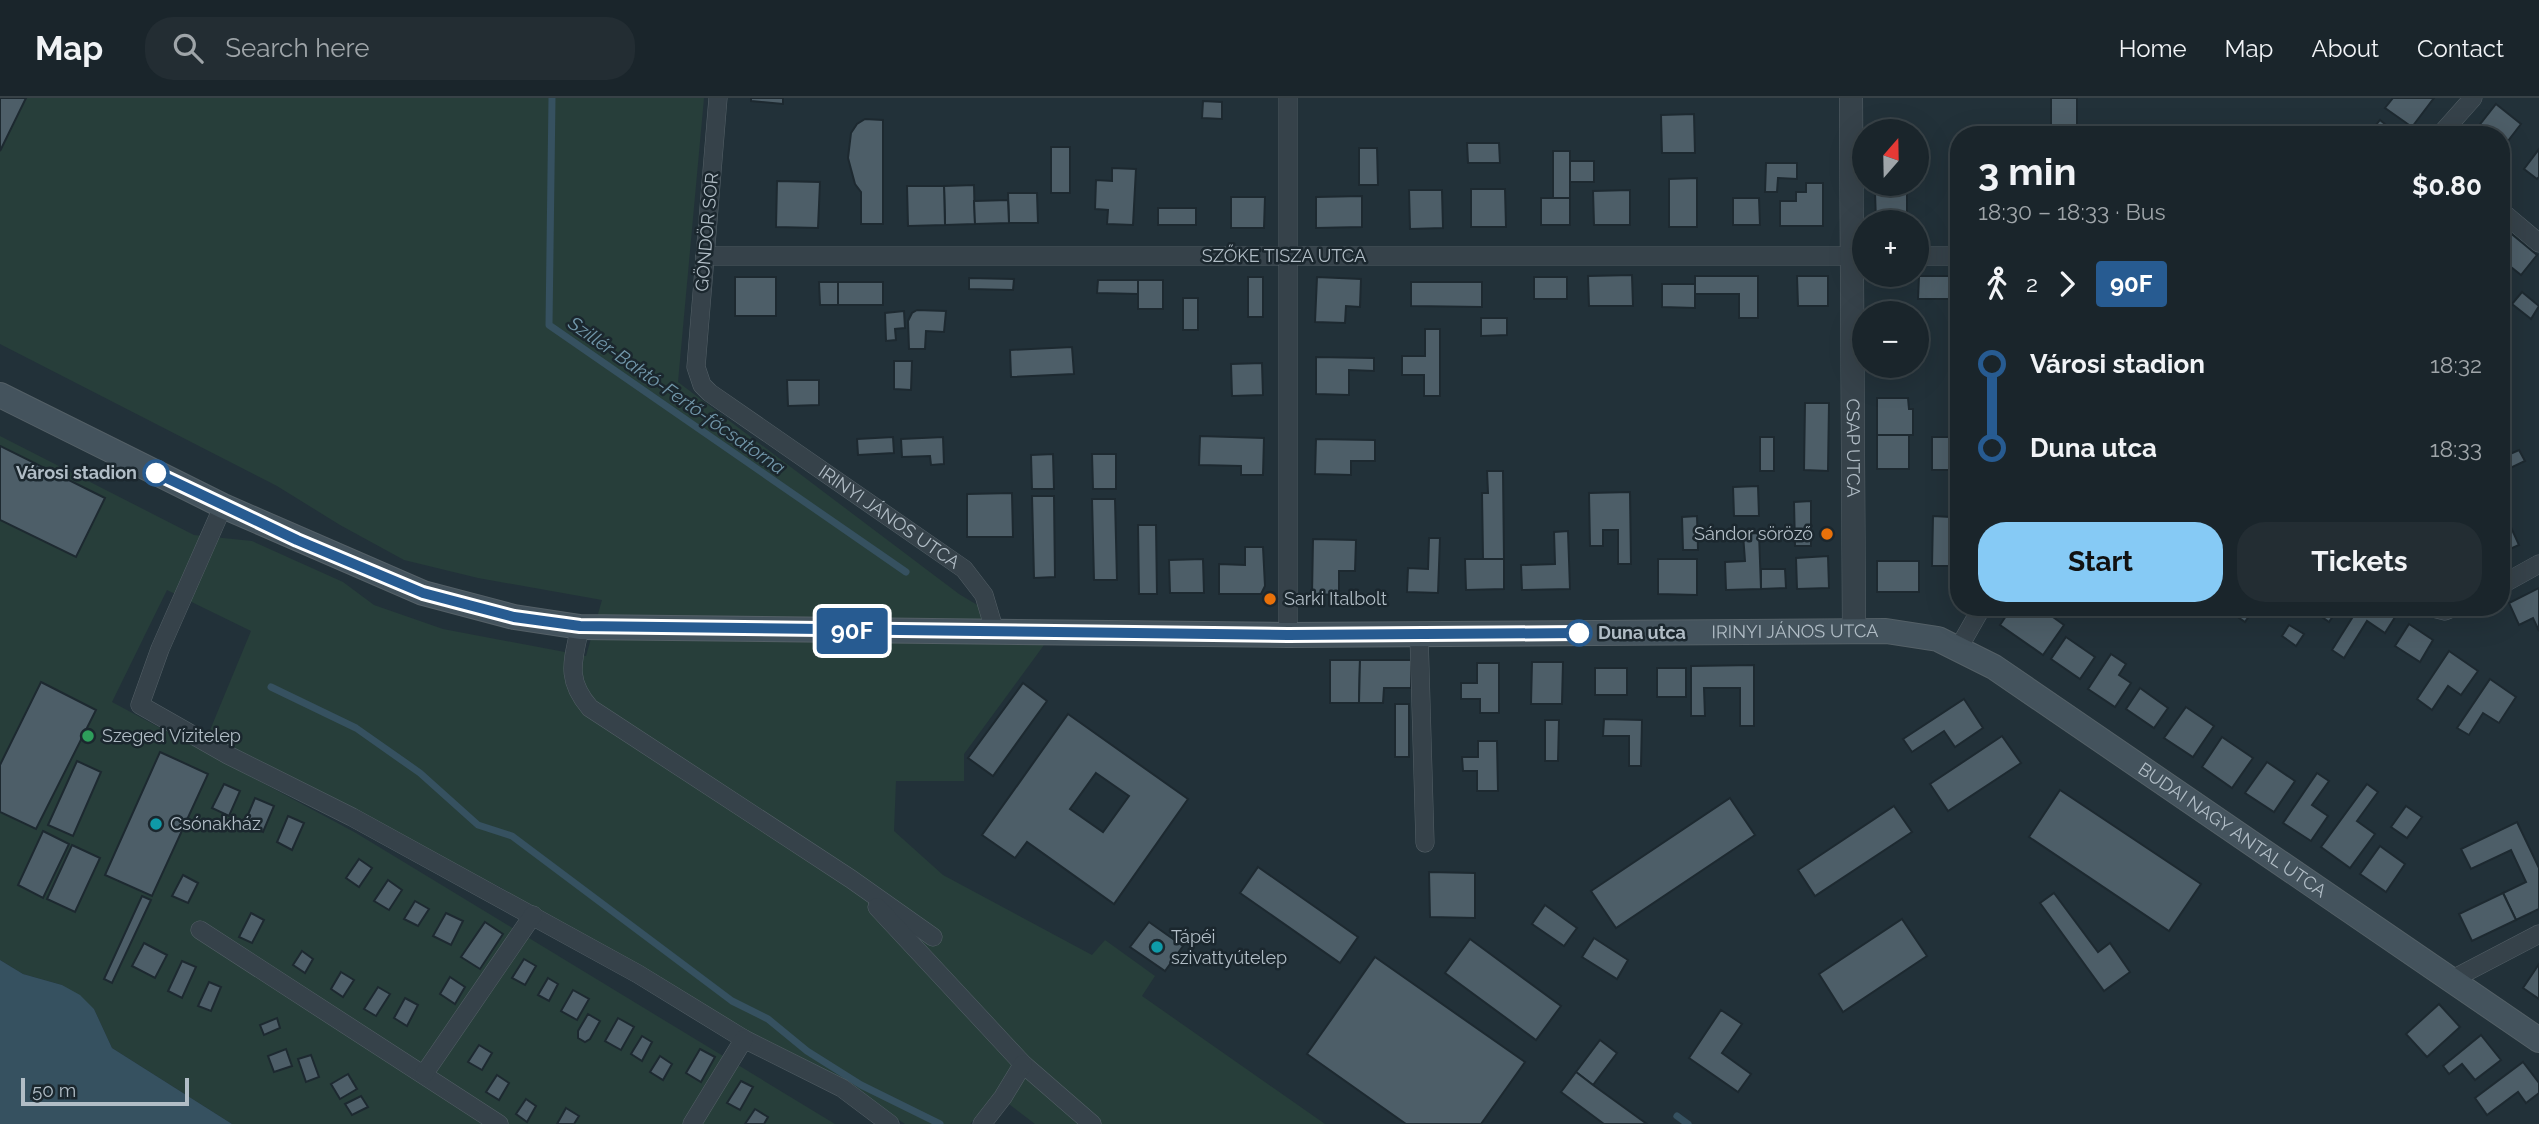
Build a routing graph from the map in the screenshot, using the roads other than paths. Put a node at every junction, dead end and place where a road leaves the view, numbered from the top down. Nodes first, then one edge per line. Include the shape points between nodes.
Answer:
1 (718, 98) edge
2 (1289, 98) edge
3 (1850, 98) edge
4 (2473, 98) edge
5 (2448, 126) edge
6 (1856, 210) edge
7 (2510, 219) edge
8 (2539, 243) edge
9 (1287, 256) junction
10 (1852, 256) edge
11 (1929, 256) edge
12 (1950, 256) edge
13 (705, 257) junction
14 (1858, 287) edge
15 (696, 367) joint
16 (0, 395) edge
17 (223, 506) junction
18 (2539, 564) edge
19 (2510, 580) edge
20 (1977, 616) edge
21 (580, 626) junction
22 (1854, 631) junction
23 (988, 632) junction
24 (1288, 635) junction
25 (1419, 635) junction
26 (1917, 636) joint
27 (1958, 649) junction
28 (1424, 843) dead end
29 (851, 879) junction
30 (533, 915) junction
31 (200, 930) dead end
32 (2539, 934) edge
33 (933, 937) dead end
34 (2451, 980) junction
35 (744, 1039) junction
36 (2539, 1040) edge
37 (1023, 1064) junction
38 (424, 1074) junction
39 (499, 1124) edge
40 (692, 1124) edge
41 (890, 1124) edge
42 (982, 1124) edge
43 (1092, 1124) edge

1 - 13 street, GÖNDÖR SOR
2 - 9 street
3 - 6 street, CSAP UTCA
4 - 5 street
7 - 8 street
9 - 10 street, SZŐKE TISZA UTCA
9 - 13 street, SZŐKE TISZA UTCA
9 - 24 street
11 - 12 street
13 - 15 street, GÖNDÖR SOR
14 - 22 street, CSAP UTCA
15 - 23 street, IRINYI JÁNOS UTCA via 710,393 964,569 985,595
16 - 17 main road
17 - 21 main road via 423,593 514,617
17 - 30 street via 140,705
18 - 19 street
20 - 27 street
21 - 23 main road
21 - 29 street via 571,675 577,693 590,708
22 - 25 main road, IRINYI JÁNOS UTCA
22 - 26 main road, IRINYI JÁNOS UTCA
23 - 24 main road, IRINYI JÁNOS UTCA
24 - 25 main road, IRINYI JÁNOS UTCA
25 - 28 street
26 - 27 main road, BUDAI NAGY ANTAL UTCA
27 - 34 main road, BUDAI NAGY ANTAL UTCA via 2006,674
29 - 33 street
29 - 37 street
30 - 35 street
30 - 38 street
31 - 38 street
32 - 34 street
34 - 36 main road, BUDAI NAGY ANTAL UTCA
35 - 40 street
35 - 41 street via 842,1088
37 - 42 street
37 - 43 street
38 - 39 street

